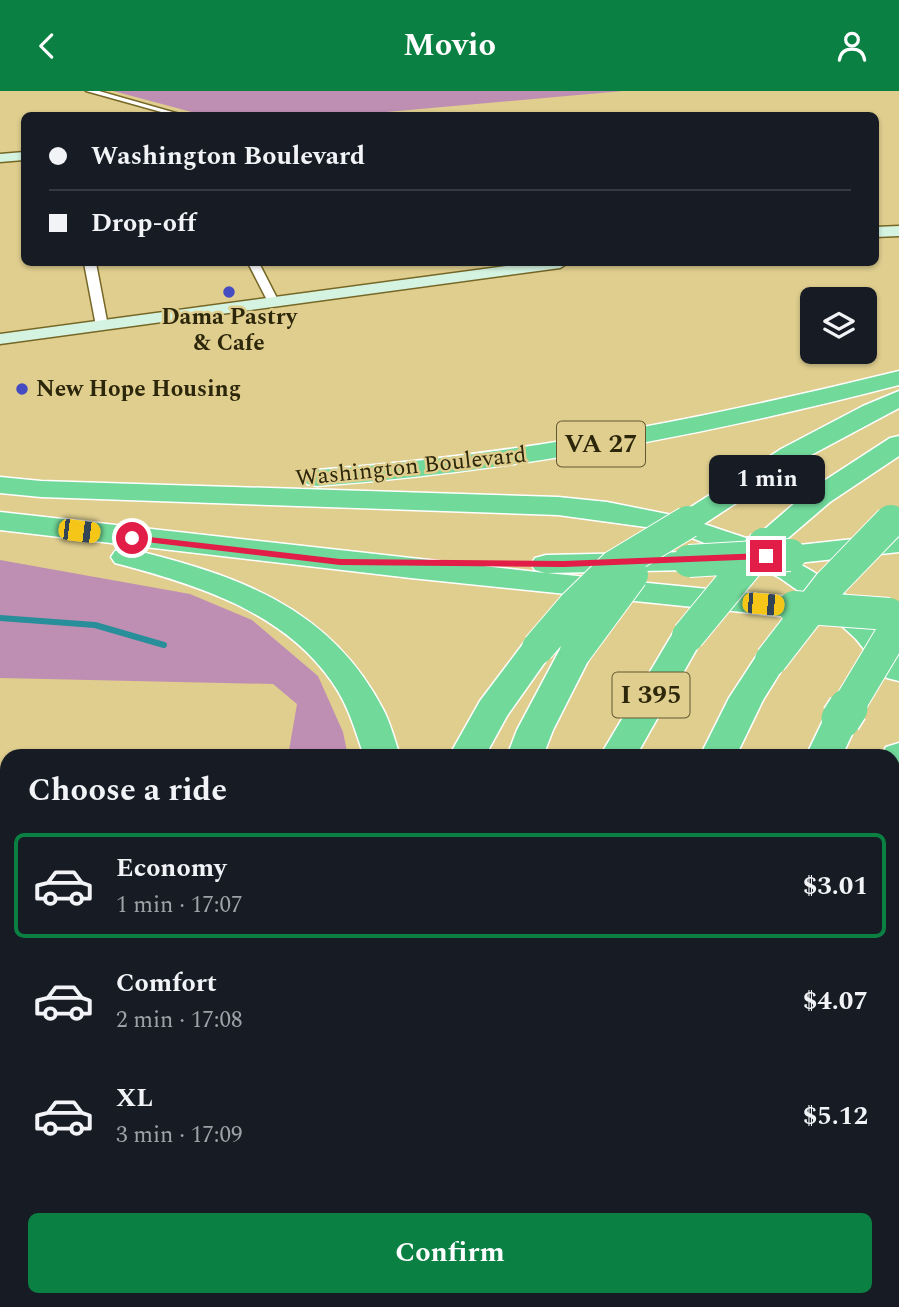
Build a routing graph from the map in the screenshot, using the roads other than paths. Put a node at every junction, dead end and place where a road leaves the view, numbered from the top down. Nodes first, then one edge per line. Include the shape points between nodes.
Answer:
1 (90, 91) edge
2 (167, 112) edge
3 (21, 156) edge
4 (0, 158) edge
5 (899, 231) edge
6 (879, 232) edge
7 (91, 266) edge
8 (255, 266) edge
9 (538, 266) edge
10 (273, 302) junction
11 (102, 326) junction
12 (0, 339) edge
13 (899, 378) edge
14 (899, 398) edge
15 (899, 444) edge
16 (0, 472) edge
17 (250, 482) junction
18 (0, 484) edge
19 (0, 521) edge
20 (688, 522) junction
21 (896, 527) edge
22 (0, 529) edge
23 (777, 549) junction
24 (340, 562) junction
25 (896, 617) edge
26 (899, 670) edge
27 (380, 749) edge
28 (471, 749) edge
29 (528, 749) edge
30 (622, 749) edge
31 (721, 749) edge
32 (827, 749) edge

1 - 2 street
3 - 4 main road
5 - 6 main road
7 - 11 street
8 - 10 street
9 - 10 main road
10 - 11 main road
11 - 12 main road
13 - 17 highway, Washington Boulevard / VA 27 via 719,421 543,454 392,473
14 - 20 highway via 802,448
15 - 23 highway, I 395 via 820,496
16 - 17 highway
17 - 18 highway, VA 27
18 - 26 highway via 55,490 558,506 650,517 776,561 855,617
19 - 24 highway
20 - 28 highway, bridge via 615,566 574,606 493,710
20 - 29 highway, bridge via 634,573 576,651
21 - 23 highway
21 - 31 highway, bridge via 829,585 746,698
22 - 27 highway via 40,543 168,566 256,599 313,638 345,673 368,713
23 - 24 highway, bridge via 689,561
23 - 30 highway, I 395, bridge via 712,604 688,636
24 - 25 highway, bridge
25 - 32 highway, bridge

